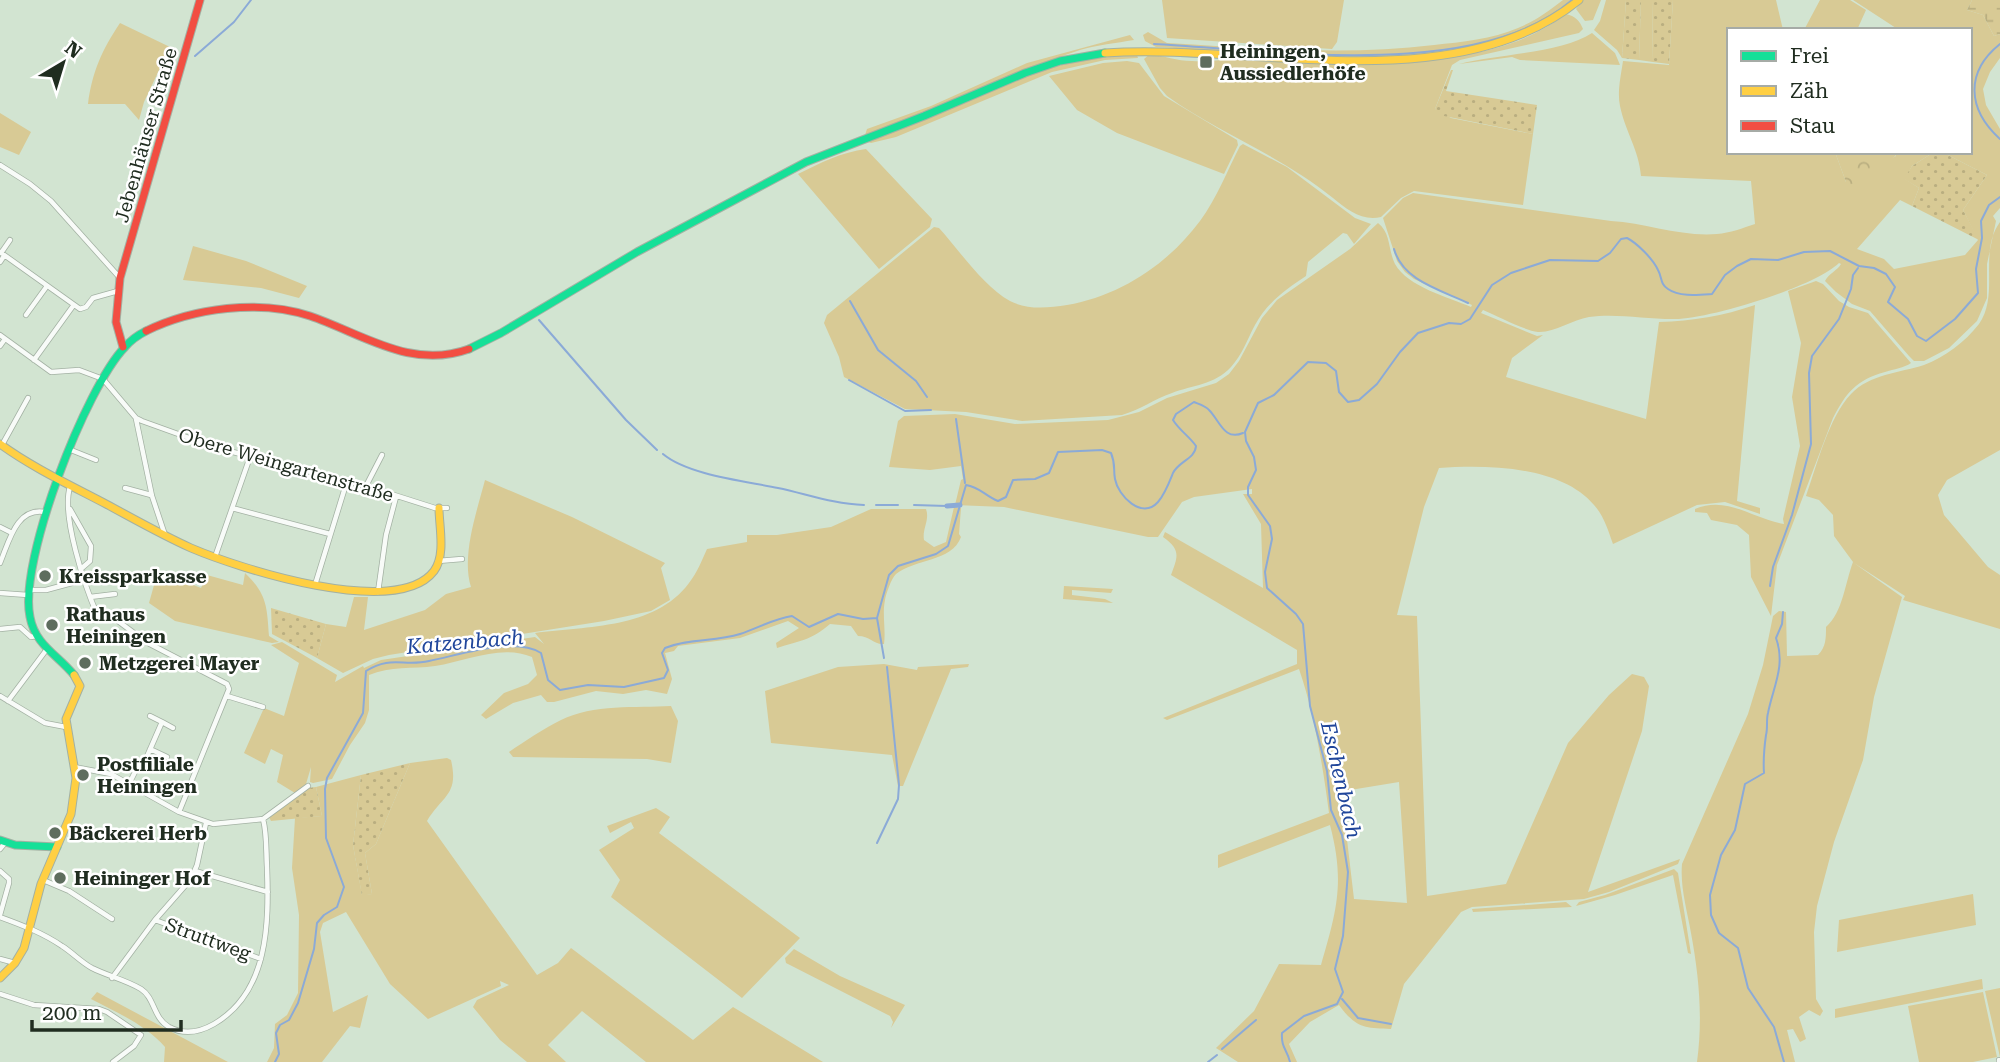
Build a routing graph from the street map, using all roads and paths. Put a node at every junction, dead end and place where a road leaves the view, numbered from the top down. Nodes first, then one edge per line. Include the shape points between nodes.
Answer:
1 (200, 0) edge
2 (1579, 0) edge
3 (0, 164) edge
4 (10, 240) dead end
5 (2, 254) edge
6 (0, 262) edge
7 (120, 278) junction
8 (47, 286) junction
9 (118, 291) junction
10 (73, 306) junction
11 (26, 315) dead end
12 (2, 337) edge
13 (0, 346) edge
14 (123, 347) junction
15 (34, 360) junction
16 (103, 379) junction
17 (28, 398) dead end
18 (136, 418) junction
19 (1, 446) edge
20 (72, 450) junction
21 (382, 455) dead end
22 (250, 457) junction
23 (96, 460) dead end
24 (59, 481) junction
25 (347, 481) junction
26 (366, 486) junction
27 (70, 487) junction
28 (125, 488) dead end
29 (152, 496) junction
30 (396, 497) junction
31 (69, 507) junction
32 (232, 508) junction
33 (443, 508) joint
34 (46, 512) junction
35 (0, 527) edge
36 (12, 533) junction
37 (330, 534) junction
38 (165, 535) junction
39 (215, 557) junction
40 (462, 559) dead end
41 (438, 561) junction
42 (0, 563) edge
43 (82, 568) junction
44 (83, 580) junction
45 (315, 585) junction
46 (29, 592) junction
47 (0, 593) edge
48 (378, 593) junction
49 (115, 594) dead end
50 (90, 597) junction
51 (0, 629) edge
52 (36, 636) junction
53 (47, 649) junction
54 (0, 696) edge
55 (227, 696) junction
56 (8, 701) junction
57 (262, 707) dead end
58 (150, 716) dead end
59 (162, 722) junction
60 (66, 727) junction
61 (173, 728) dead end
62 (149, 750) junction
63 (167, 757) dead end
64 (74, 767) junction
65 (128, 784) junction
66 (308, 786) dead end
67 (179, 812) junction
68 (263, 819) junction
69 (206, 823) junction
70 (2, 844) edge
71 (57, 847) junction
72 (0, 871) edge
73 (195, 871) junction
74 (43, 880) junction
75 (268, 892) junction
76 (0, 916) edge
77 (112, 919) dead end
78 (155, 920) junction
79 (29, 927) junction
80 (0, 959) edge
81 (261, 959) junction
82 (15, 963) junction
83 (0, 978) edge
84 (112, 978) junction
85 (0, 994) edge
86 (113, 1062) edge

1 - 7 main road, Jebenhäuser Straße
2 - 14 main road via 1549,23 1507,43 1425,56 1342,61 1141,51 1075,57 1041,66 804,162 478,345 446,356 397,350 290,311 194,315 141,333
3 - 7 street via 51,201
4 - 5 street
5 - 6 street
5 - 8 street
7 - 9 main road, Jebenhäuser Straße
8 - 10 street
8 - 11 street
9 - 10 street via 93,298 83,309
9 - 14 main road, Jebenhäuser Straße via 117,325
10 - 15 street
12 - 13 street
12 - 15 street
14 - 16 main road
15 - 16 street via 51,372 79,370
16 - 18 street, Obere Weingartenstraße
16 - 20 main road
17 - 19 street
18 - 22 street, Obere Weingartenstraße
18 - 29 street
19 - 24 main road
20 - 23 street
20 - 24 main road
21 - 26 street
22 - 25 street, Obere Weingartenstraße
22 - 32 street
24 - 27 main road
24 - 34 main road
25 - 26 street, Obere Weingartenstraße
25 - 37 street
26 - 30 street, Obere Weingartenstraße
27 - 31 street
27 - 38 main road
28 - 29 street
29 - 38 street
30 - 33 street, Obere Weingartenstraße
30 - 48 street
31 - 43 street
31 - 43 street via 91,547 90,561
32 - 37 street
32 - 39 street
33 - 41 main road
34 - 36 street via 22,518
34 - 46 main road
35 - 36 street
36 - 42 street
37 - 45 street
38 - 39 main road
39 - 45 main road
40 - 41 street
41 - 48 main road via 425,580
43 - 44 street
44 - 46 street
44 - 50 street
45 - 48 main road
46 - 47 street
46 - 52 main road via 29,620
49 - 50 street
50 - 55 street via 97,614 114,618 146,642 227,684
51 - 52 street via 20,628
52 - 53 main road
53 - 56 street
53 - 60 main road via 73,672 80,686
54 - 56 street
55 - 57 street
55 - 67 street
56 - 60 street via 45,723
58 - 59 street
59 - 61 street
59 - 62 street
60 - 64 main road
62 - 63 street
62 - 65 street
64 - 65 street via 101,770
64 - 71 main road via 75,800
65 - 67 street
66 - 68 street
67 - 69 street
68 - 69 street
68 - 75 street
69 - 73 street
70 - 71 main road
71 - 74 main road
72 - 76 street via 9,879
73 - 75 street
73 - 78 street
74 - 77 street
74 - 79 main road
75 - 81 street
76 - 79 street
78 - 81 street, Struttweg
78 - 84 street
79 - 82 main road
79 - 84 street
80 - 82 street
81 - 84 street via 253,982 235,1008 194,1032 169,1027 144,992
82 - 83 main road
85 - 86 street via 34,1005 107,1012 141,1035

